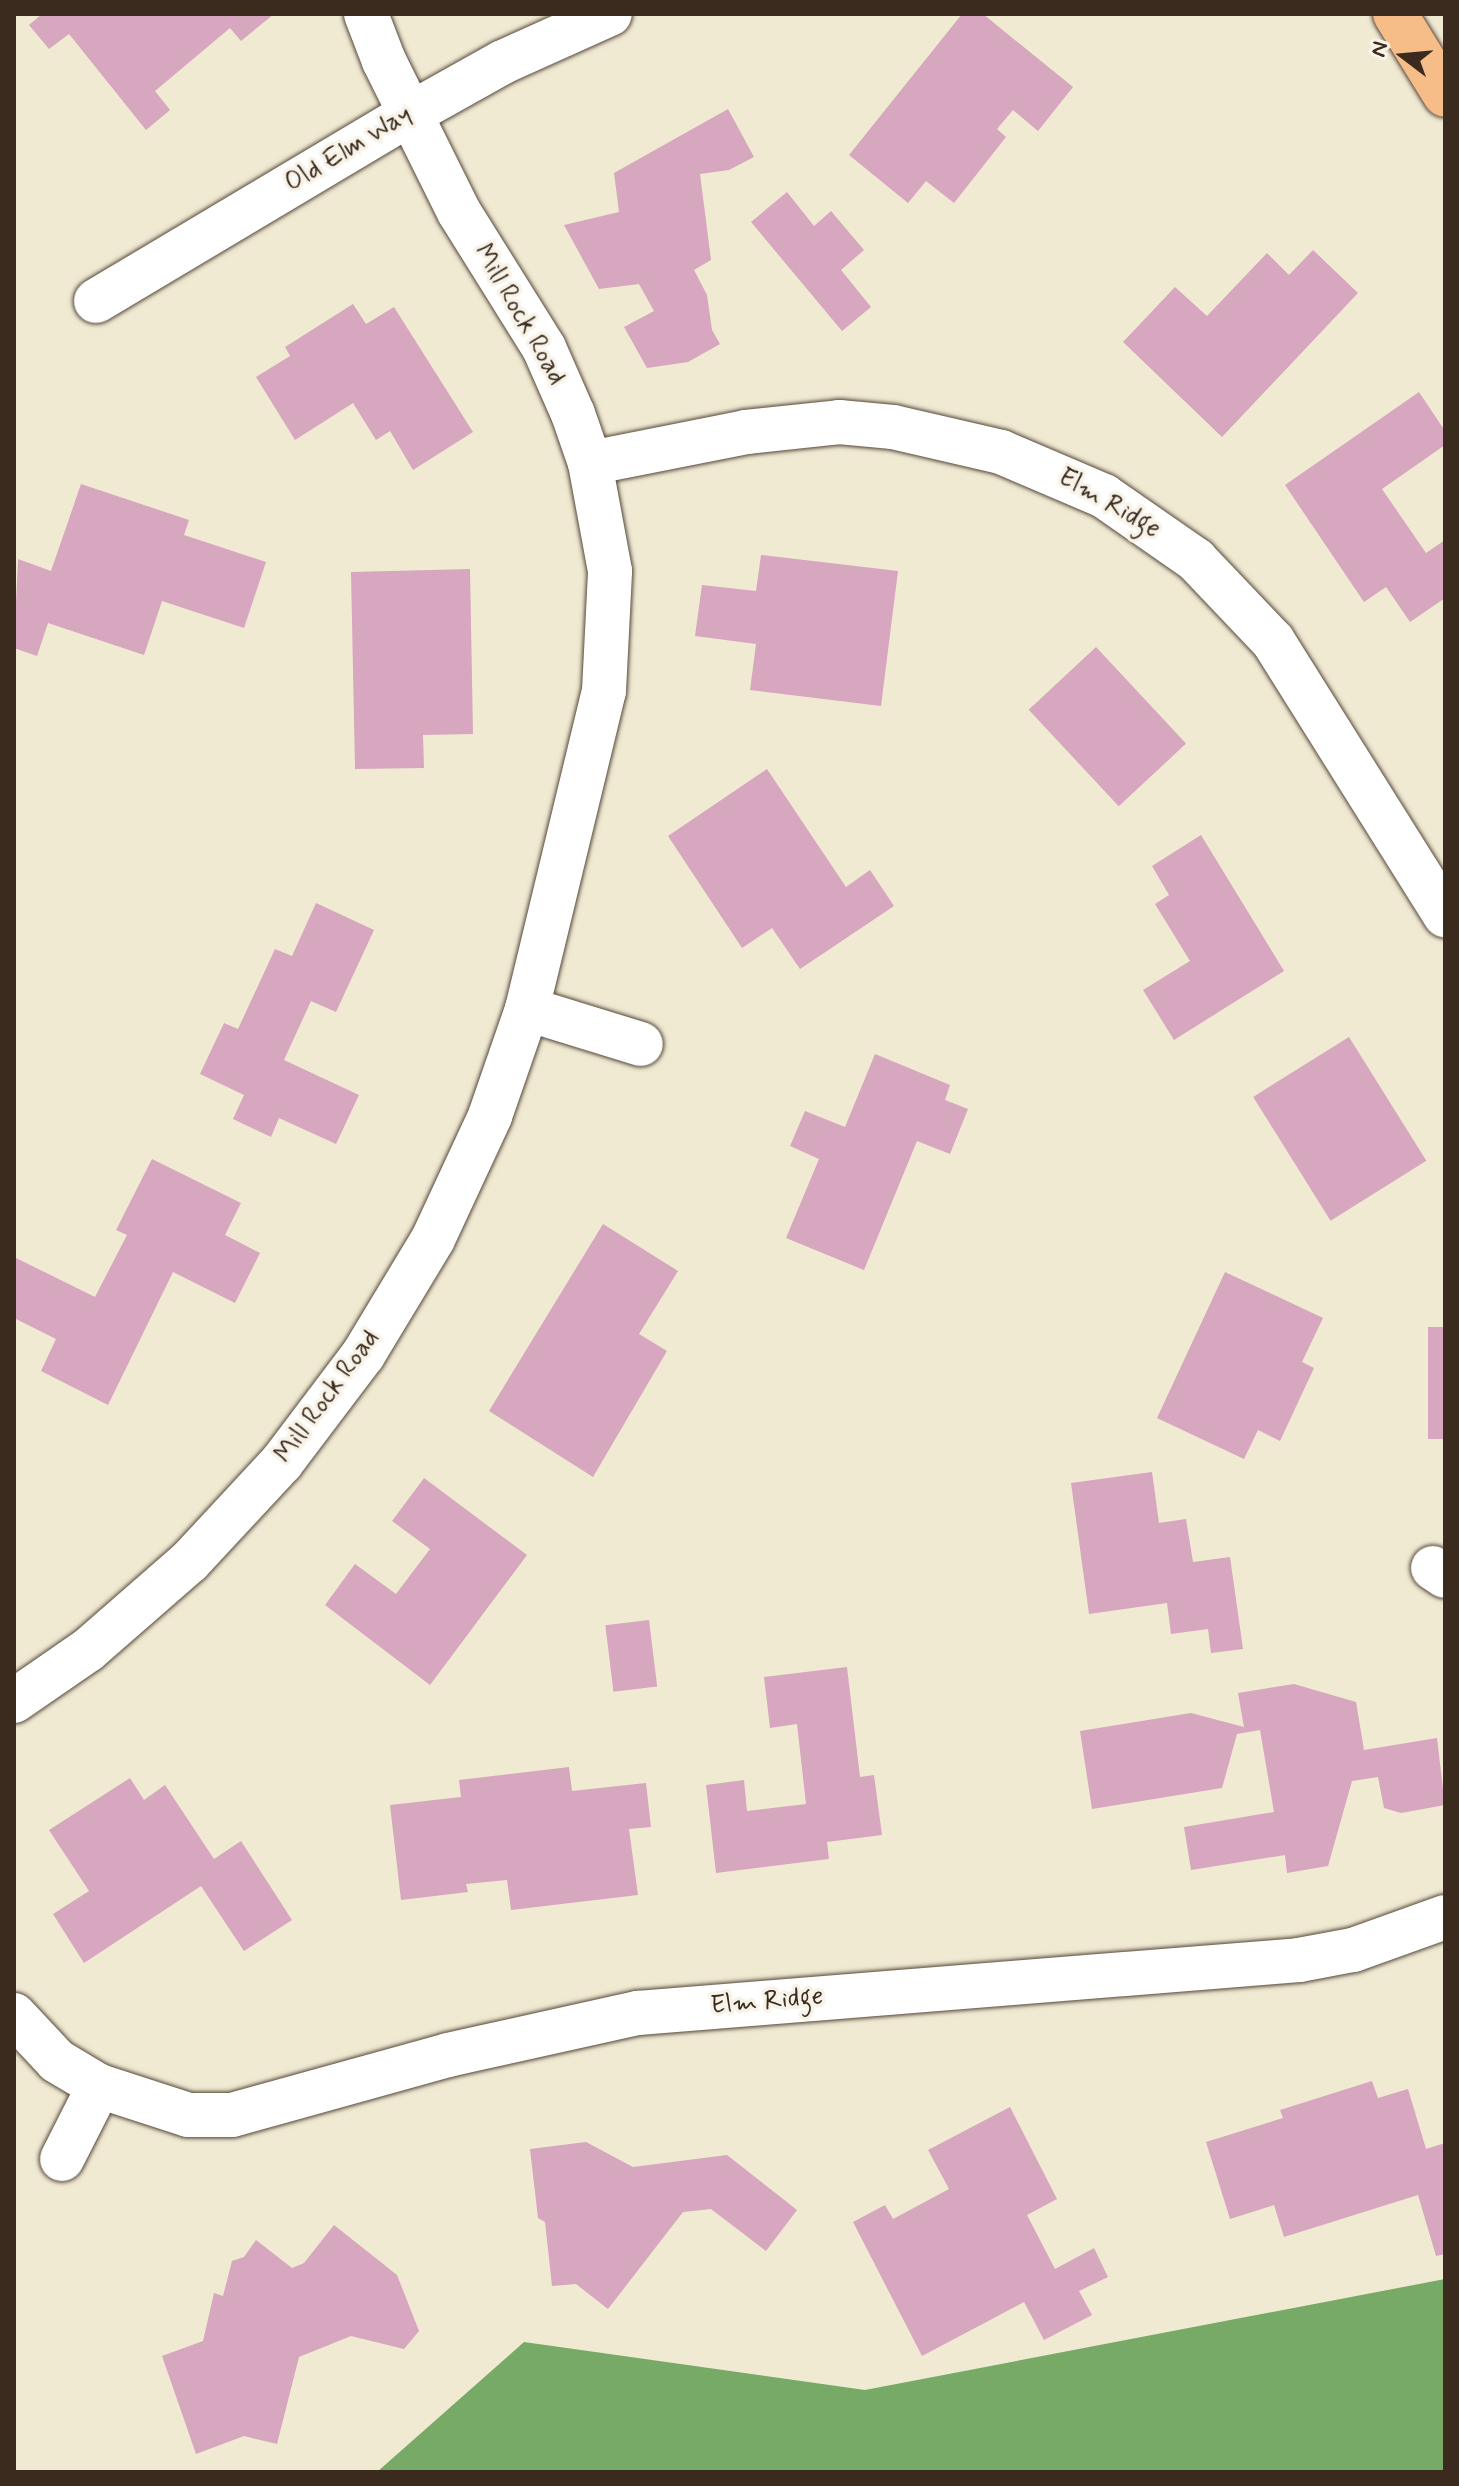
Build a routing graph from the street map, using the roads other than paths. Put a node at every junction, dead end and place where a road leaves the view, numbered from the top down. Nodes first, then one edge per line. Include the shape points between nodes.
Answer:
1 (366, 14) edge
2 (610, 14) edge
3 (1395, 14) edge
4 (1445, 95) edge
5 (410, 114) junction
6 (96, 301) dead end
7 (590, 463) junction
8 (1445, 915) edge
9 (527, 1009) junction
10 (641, 1044) dead end
11 (14, 1701) edge
12 (1445, 1917) edge
13 (14, 2015) edge
14 (99, 2086) junction
15 (62, 2159) dead end

1 - 5 street, Mill Rock Road
2 - 5 street, Old Elm Way via 503,62
3 - 4 main road
5 - 6 street, Old Elm Way
5 - 7 street, Mill Rock Road via 459,212 544,348
7 - 8 street, Elm Ridge via 746,432 839,422 893,427 1001,452 1104,496 1196,560 1273,641
7 - 9 street, Mill Rock Road via 610,571 604,691
9 - 10 street
9 - 11 street, Mill Rock Road via 490,1116 433,1239 363,1355 282,1462 190,1561 88,1650
12 - 14 street, Elm Ridge via 1353,1950 1299,1960 638,2013 448,2055 232,2115 188,2115
13 - 14 street, Elm Ridge via 57,2061
14 - 15 street

